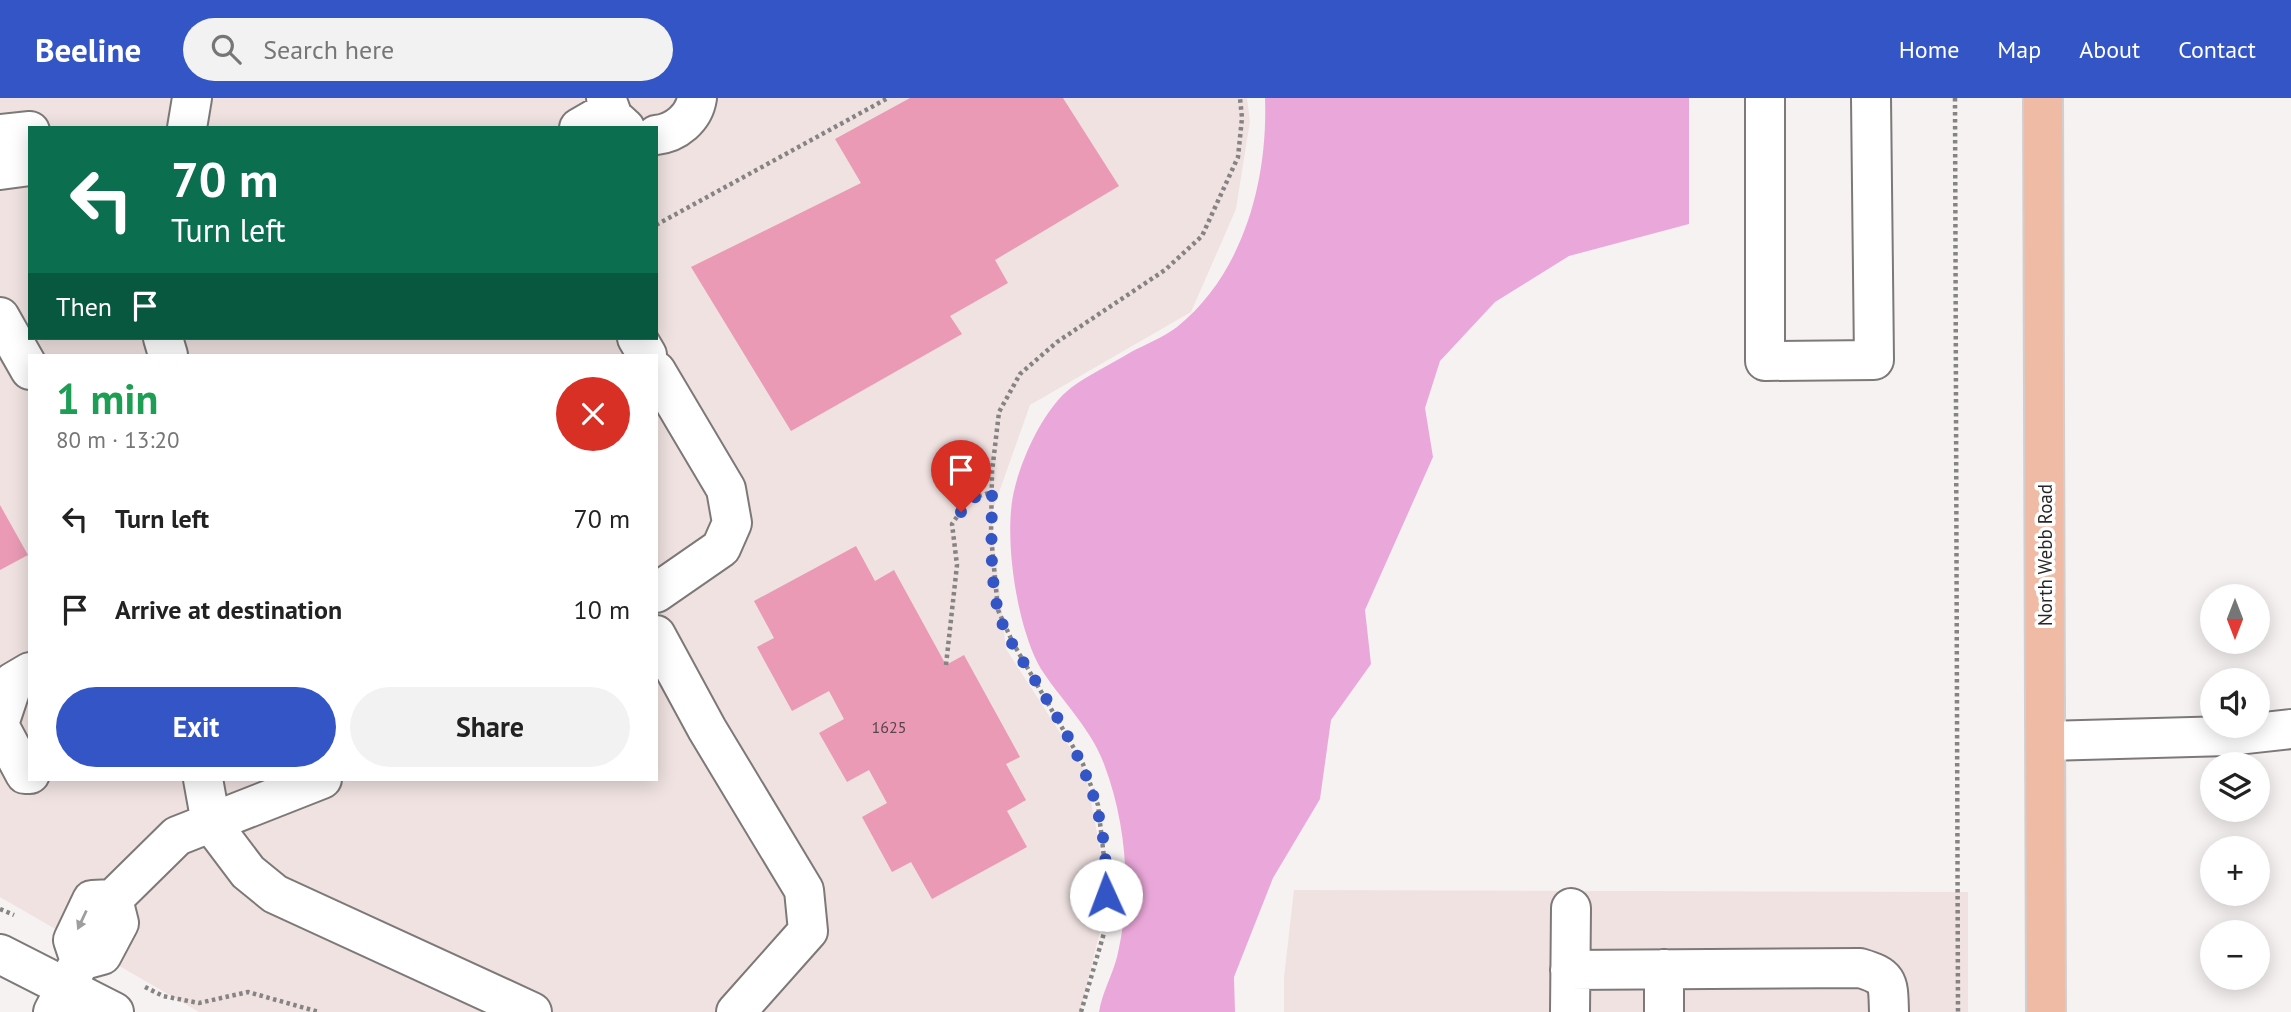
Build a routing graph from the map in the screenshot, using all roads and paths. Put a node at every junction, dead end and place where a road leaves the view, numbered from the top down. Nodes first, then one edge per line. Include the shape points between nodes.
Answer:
1 (192, 98) edge
2 (697, 98) edge
3 (888, 98) edge
4 (1240, 98) edge
5 (1765, 98) edge
6 (1871, 98) edge
7 (1955, 98) edge
8 (2043, 98) edge
9 (187, 126) edge
10 (28, 131) edge
11 (0, 134) edge
12 (658, 134) edge
13 (28, 166) edge
14 (0, 170) edge
15 (658, 224) edge
16 (0, 317) edge
17 (28, 366) edge
18 (658, 374) edge
19 (992, 492) junction
20 (658, 592) edge
21 (658, 639) edge
22 (946, 665) dead end
23 (28, 673) edge
24 (0, 721) edge
25 (0, 727) edge
26 (2291, 729) edge
27 (2046, 741) junction
28 (28, 774) edge
29 (203, 781) edge
30 (317, 781) edge
31 (211, 823) junction
32 (1571, 908) dead end
33 (0, 909) edge
34 (22, 919) dead end
35 (0, 954) edge
36 (1664, 969) junction
37 (1570, 970) junction
38 (72, 980) edge
39 (114, 1012) edge
40 (319, 1012) edge
41 (531, 1012) edge
42 (736, 1012) edge
43 (1081, 1012) edge
44 (1570, 1012) edge
45 (1664, 1012) edge
46 (1889, 1012) edge
47 (1958, 1012) edge
48 (2046, 1012) edge

1 - 9 street
2 - 12 street via 678,128
3 - 15 path
4 - 19 path via 1238,158 1202,236 1165,270 1057,342 1020,374 999,412
5 - 6 street via 1765,361 1779,361 1874,360
7 - 47 path
8 - 27 main road, North Webb Road
10 - 11 street
13 - 14 street
16 - 17 street
18 - 20 street via 726,489 732,523 721,548
19 - 22 path via 969,499 953,524 957,565
19 - 43 path via 998,610 1083,764 1098,805 1107,875 1104,933
21 - 42 street via 706,729 804,890 808,931
23 - 24 street via 13,682
25 - 28 street
26 - 27 street via 2228,737
27 - 48 main road, North Webb Road
29 - 31 street
30 - 31 street
31 - 38 street via 177,836 113,899 119,923 102,955
31 - 41 street via 248,872 275,894
32 - 37 street
33 - 34 path
35 - 38 street
36 - 37 street
36 - 45 street
36 - 46 street via 1860,968 1881,974 1888,985
37 - 44 street
38 - 39 street
38 - 40 path via 199,1003 248,992

